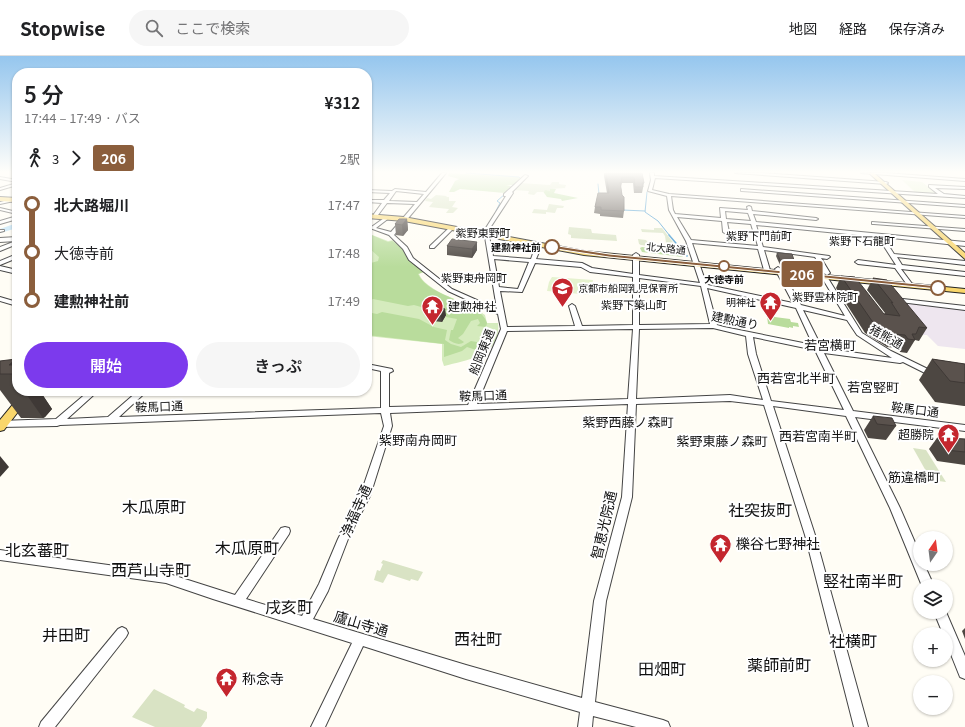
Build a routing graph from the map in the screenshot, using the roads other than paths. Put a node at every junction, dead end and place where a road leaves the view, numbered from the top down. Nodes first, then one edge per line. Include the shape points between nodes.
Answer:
1 (384, 204) edge
2 (418, 204) edge
3 (503, 204) edge
4 (670, 204) edge
5 (747, 204) edge
6 (809, 204) edge
7 (812, 204) edge
8 (908, 204) edge
9 (909, 204) edge
10 (940, 204) edge
11 (826, 206) joint
12 (965, 206) edge
13 (0, 209) edge
14 (883, 210) junction
15 (6, 211) junction
16 (12, 212) edge
17 (750, 212) junction
18 (915, 212) junction
19 (0, 213) edge
20 (372, 214) edge
21 (376, 214) junction
22 (922, 214) junction
23 (675, 215) junction
24 (372, 216) edge
25 (387, 217) junction
26 (965, 217) edge
27 (406, 218) junction
28 (12, 219) edge
29 (816, 219) junction
30 (724, 221) junction
31 (0, 223) edge
32 (874, 223) dead end
33 (755, 224) junction
34 (897, 225) junction
35 (452, 228) junction
36 (935, 228) junction
37 (821, 230) junction
38 (965, 230) edge
39 (726, 232) dead end
40 (486, 233) junction
41 (391, 234) junction
42 (880, 236) junction
43 (0, 240) edge
44 (12, 240) edge
45 (689, 241) junction
46 (12, 242) edge
47 (952, 243) junction
48 (965, 244) edge
49 (540, 245) junction
50 (432, 247) dead end
51 (0, 248) edge
52 (761, 248) junction
53 (965, 252) edge
54 (584, 253) junction
55 (893, 255) junction
56 (817, 256) junction
57 (490, 257) junction
58 (636, 257) junction
59 (965, 257) edge
60 (12, 258) edge
61 (827, 258) dead end
62 (533, 261) junction
63 (696, 262) junction
64 (858, 262) dead end
65 (0, 263) edge
66 (965, 264) edge
67 (582, 265) junction
68 (899, 267) junction
69 (0, 268) edge
70 (767, 269) junction
71 (779, 270) junction
72 (12, 271) edge
73 (965, 274) edge
74 (825, 275) junction
75 (637, 276) junction
76 (878, 281) junction
77 (909, 283) junction
78 (705, 286) junction
79 (965, 287) edge
80 (496, 289) junction
81 (965, 291) edge
82 (2, 302) edge
83 (12, 303) edge
84 (572, 306) dead end
85 (798, 307) junction
86 (965, 308) edge
87 (501, 313) junction
88 (850, 319) junction
89 (714, 326) junction
90 (635, 327) junction
91 (578, 328) junction
92 (504, 329) junction
93 (749, 335) junction
94 (818, 349) junction
95 (907, 360) junction
96 (372, 367) edge
97 (941, 377) edge
98 (18, 396) edge
99 (24, 396) edge
100 (88, 396) edge
101 (137, 396) edge
102 (631, 402) junction
103 (769, 403) junction
104 (471, 408) junction
105 (385, 411) junction
106 (850, 414) junction
107 (109, 420) junction
108 (1, 423) edge
109 (57, 423) junction
110 (965, 428) edge
111 (285, 531) dead end
112 (0, 555) edge
113 (925, 579) edge
114 (238, 601) junction
115 (943, 619) edge
116 (305, 622) junction
117 (122, 633) dead end
118 (360, 639) junction
119 (965, 672) edge
120 (587, 708) junction
121 (46, 727) edge
122 (318, 727) edge
123 (585, 727) edge
124 (663, 727) edge
125 (861, 727) edge

1 - 21 street
2 - 27 street
3 - 40 street
4 - 23 street
5 - 17 street
6 - 29 street
7 - 11 street
8 - 18 main road
9 - 22 main road
10 - 12 street
11 - 14 street
13 - 15 street
14 - 18 street
14 - 34 street
15 - 16 street
15 - 19 street
17 - 29 street
17 - 30 street via 722,209
17 - 33 street
18 - 22 street
18 - 36 main road
20 - 21 main road, 北大路通
21 - 27 main road, 北大路通
22 - 26 street
22 - 36 main road
23 - 30 street
23 - 45 street
24 - 25 main road, 北大路通
25 - 27 main road, 北大路通
25 - 41 street via 372,228
27 - 35 main road, 北大路通
27 - 40 main road, 北大路通
27 - 41 street
28 - 31 street
29 - 37 street
30 - 33 street
30 - 39 street
32 - 34 street
33 - 37 street
33 - 52 street
34 - 36 street
35 - 40 main road, 北大路通
35 - 50 street
36 - 38 street
36 - 47 main road
37 - 42 street
40 - 49 main road, 北大路通
40 - 57 street, 船岡東通
40 - 58 main road, 北大路通
41 - 87 street via 405,248 411,259 450,290
42 - 47 street
42 - 55 street
43 - 44 street
45 - 52 street
45 - 63 street
46 - 51 street
47 - 48 street
47 - 53 main road
47 - 59 main road
49 - 54 main road, 北大路通
49 - 62 street
52 - 56 street
52 - 70 street
54 - 58 main road, 北大路通
54 - 67 street
55 - 66 street
55 - 68 street
56 - 61 street
56 - 74 street, 猪熊通
57 - 62 street
57 - 80 street, 船岡東通
58 - 63 main road, 北大路通
58 - 75 street, 智恵光院通
60 - 65 street
62 - 67 street
62 - 80 street via 520,291
63 - 70 main road, 北大路通
63 - 78 street
64 - 68 street
67 - 75 street via 590,270
68 - 73 street
68 - 77 street
69 - 72 street
70 - 71 main road, 北大路通
71 - 74 main road, 北大路通
71 - 85 street
74 - 76 main road, 北大路通
74 - 77 main road, 北大路通
74 - 88 street, 猪熊通
75 - 78 street
75 - 90 street, 智恵光院通
76 - 77 main road, 北大路通
76 - 86 street via 894,300
77 - 79 main road, 北大路通
77 - 81 main road, 北大路通
78 - 85 street
78 - 89 street
80 - 87 street, 船岡東通
82 - 83 street
84 - 91 street
85 - 88 street
85 - 94 street
87 - 92 street, 船岡東通
88 - 95 street, 猪熊通 via 859,334 888,353
89 - 90 street, 建勲通り
89 - 93 street, 建勲通り
90 - 91 street, 建勲通り
90 - 102 street, 智恵光院通
91 - 92 street, 建勲通り
92 - 104 street, 船岡東通
93 - 94 street, 建勲通り
93 - 103 street via 752,354
94 - 95 street, 建勲通り via 897,361
94 - 106 street
95 - 97 street, 猪熊通
96 - 105 street, 浄福寺通 via 387,371
98 - 108 main road
99 - 108 main road
100 - 109 street
101 - 107 street
102 - 103 street, 鞍馬口通 via 730,398
102 - 104 street, 鞍馬口通
102 - 120 street, 智恵光院通 via 627,497 600,601
103 - 106 street, 鞍馬口通
103 - 125 street via 810,535
104 - 105 street, 鞍馬口通
105 - 107 street, 鞍馬口通
105 - 116 street, 浄福寺通 via 388,426 365,496 343,539 324,587
106 - 110 street, 鞍馬口通
106 - 113 street via 895,508
107 - 109 street, 鞍馬口通
108 - 109 street, 鞍馬口通
111 - 114 street
112 - 114 street, 廬山寺通 via 166,578
114 - 116 street, 廬山寺通
115 - 119 street
116 - 118 street, 廬山寺通
117 - 121 street
118 - 120 street, 廬山寺通
118 - 122 street
120 - 123 street, 智恵光院通
120 - 124 street, 廬山寺通

